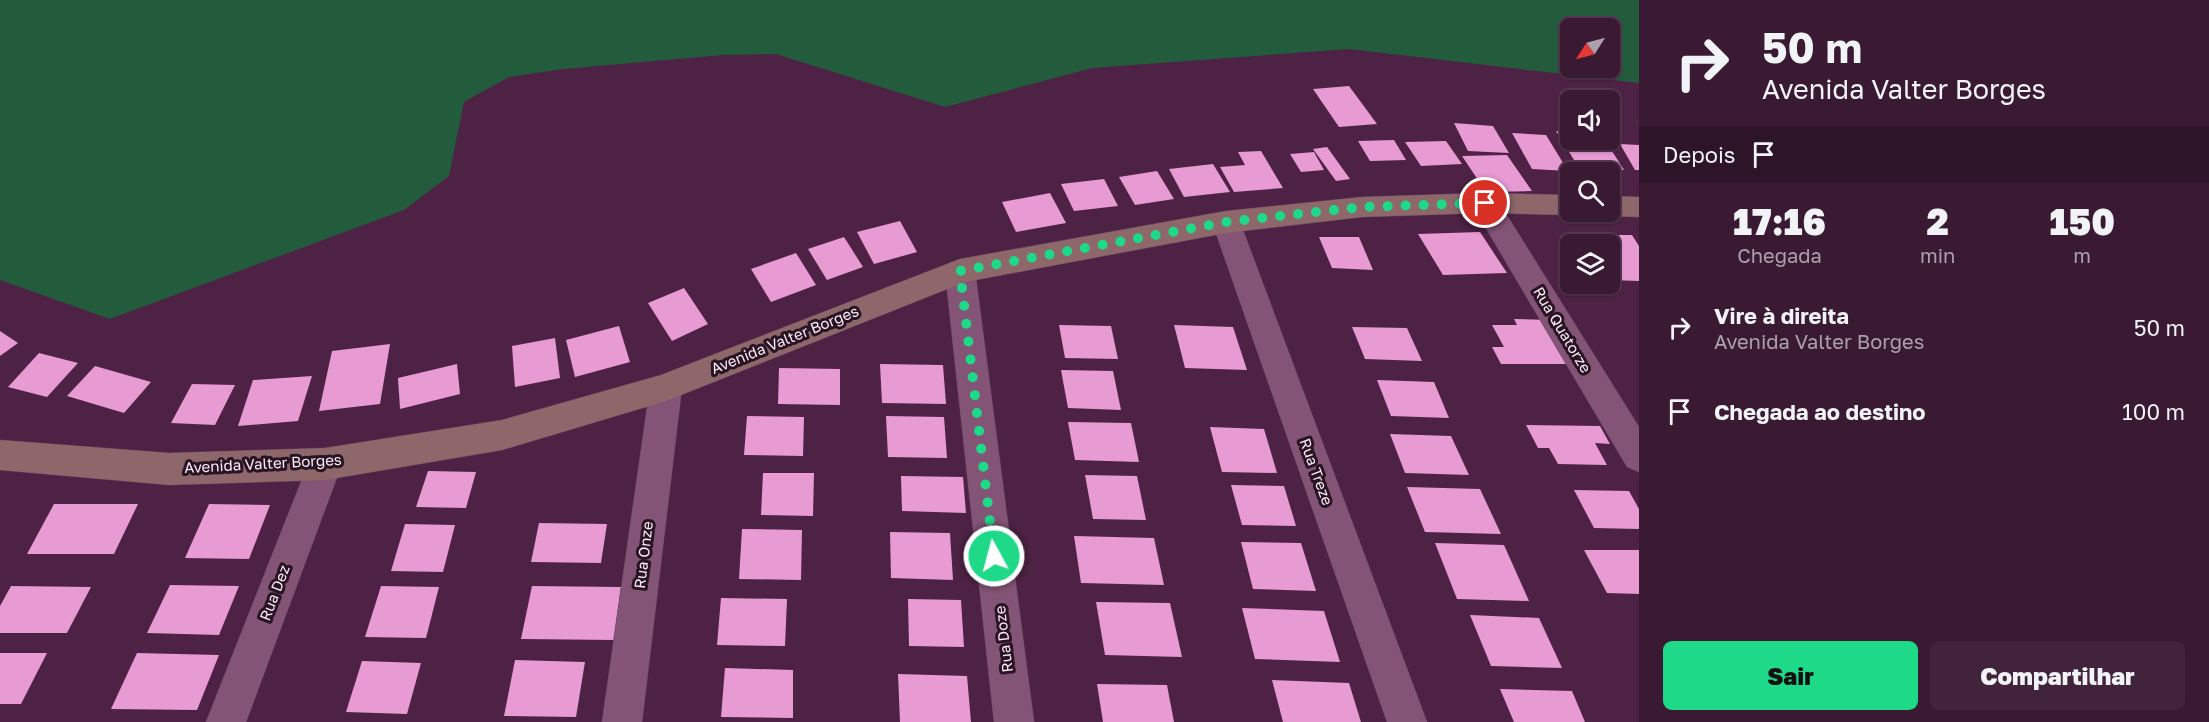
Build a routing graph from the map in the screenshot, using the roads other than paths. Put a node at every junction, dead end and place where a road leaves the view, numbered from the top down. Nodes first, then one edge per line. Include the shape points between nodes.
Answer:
1 (1485, 203) junction
2 (1560, 205) edge
3 (1620, 206) edge
4 (1639, 207) edge
5 (1226, 222) junction
6 (960, 271) junction
7 (666, 387) junction
8 (0, 456) edge
9 (1639, 457) edge
10 (325, 464) junction
11 (226, 722) edge
12 (622, 722) edge
13 (1014, 722) edge
14 (1407, 722) edge

1 - 2 street, Avenida Valter Borges
1 - 5 street, Avenida Valter Borges via 1362,207
1 - 9 street, Rua Quatorze
3 - 4 street
5 - 6 street, Avenida Valter Borges
5 - 14 street, Rua Treze
6 - 7 street, Avenida Valter Borges
6 - 13 street, Rua Doze
7 - 10 street, Avenida Valter Borges via 502,435
7 - 12 street, Rua Onze
8 - 10 street, Avenida Valter Borges via 169,469
10 - 11 street, Rua Dez

